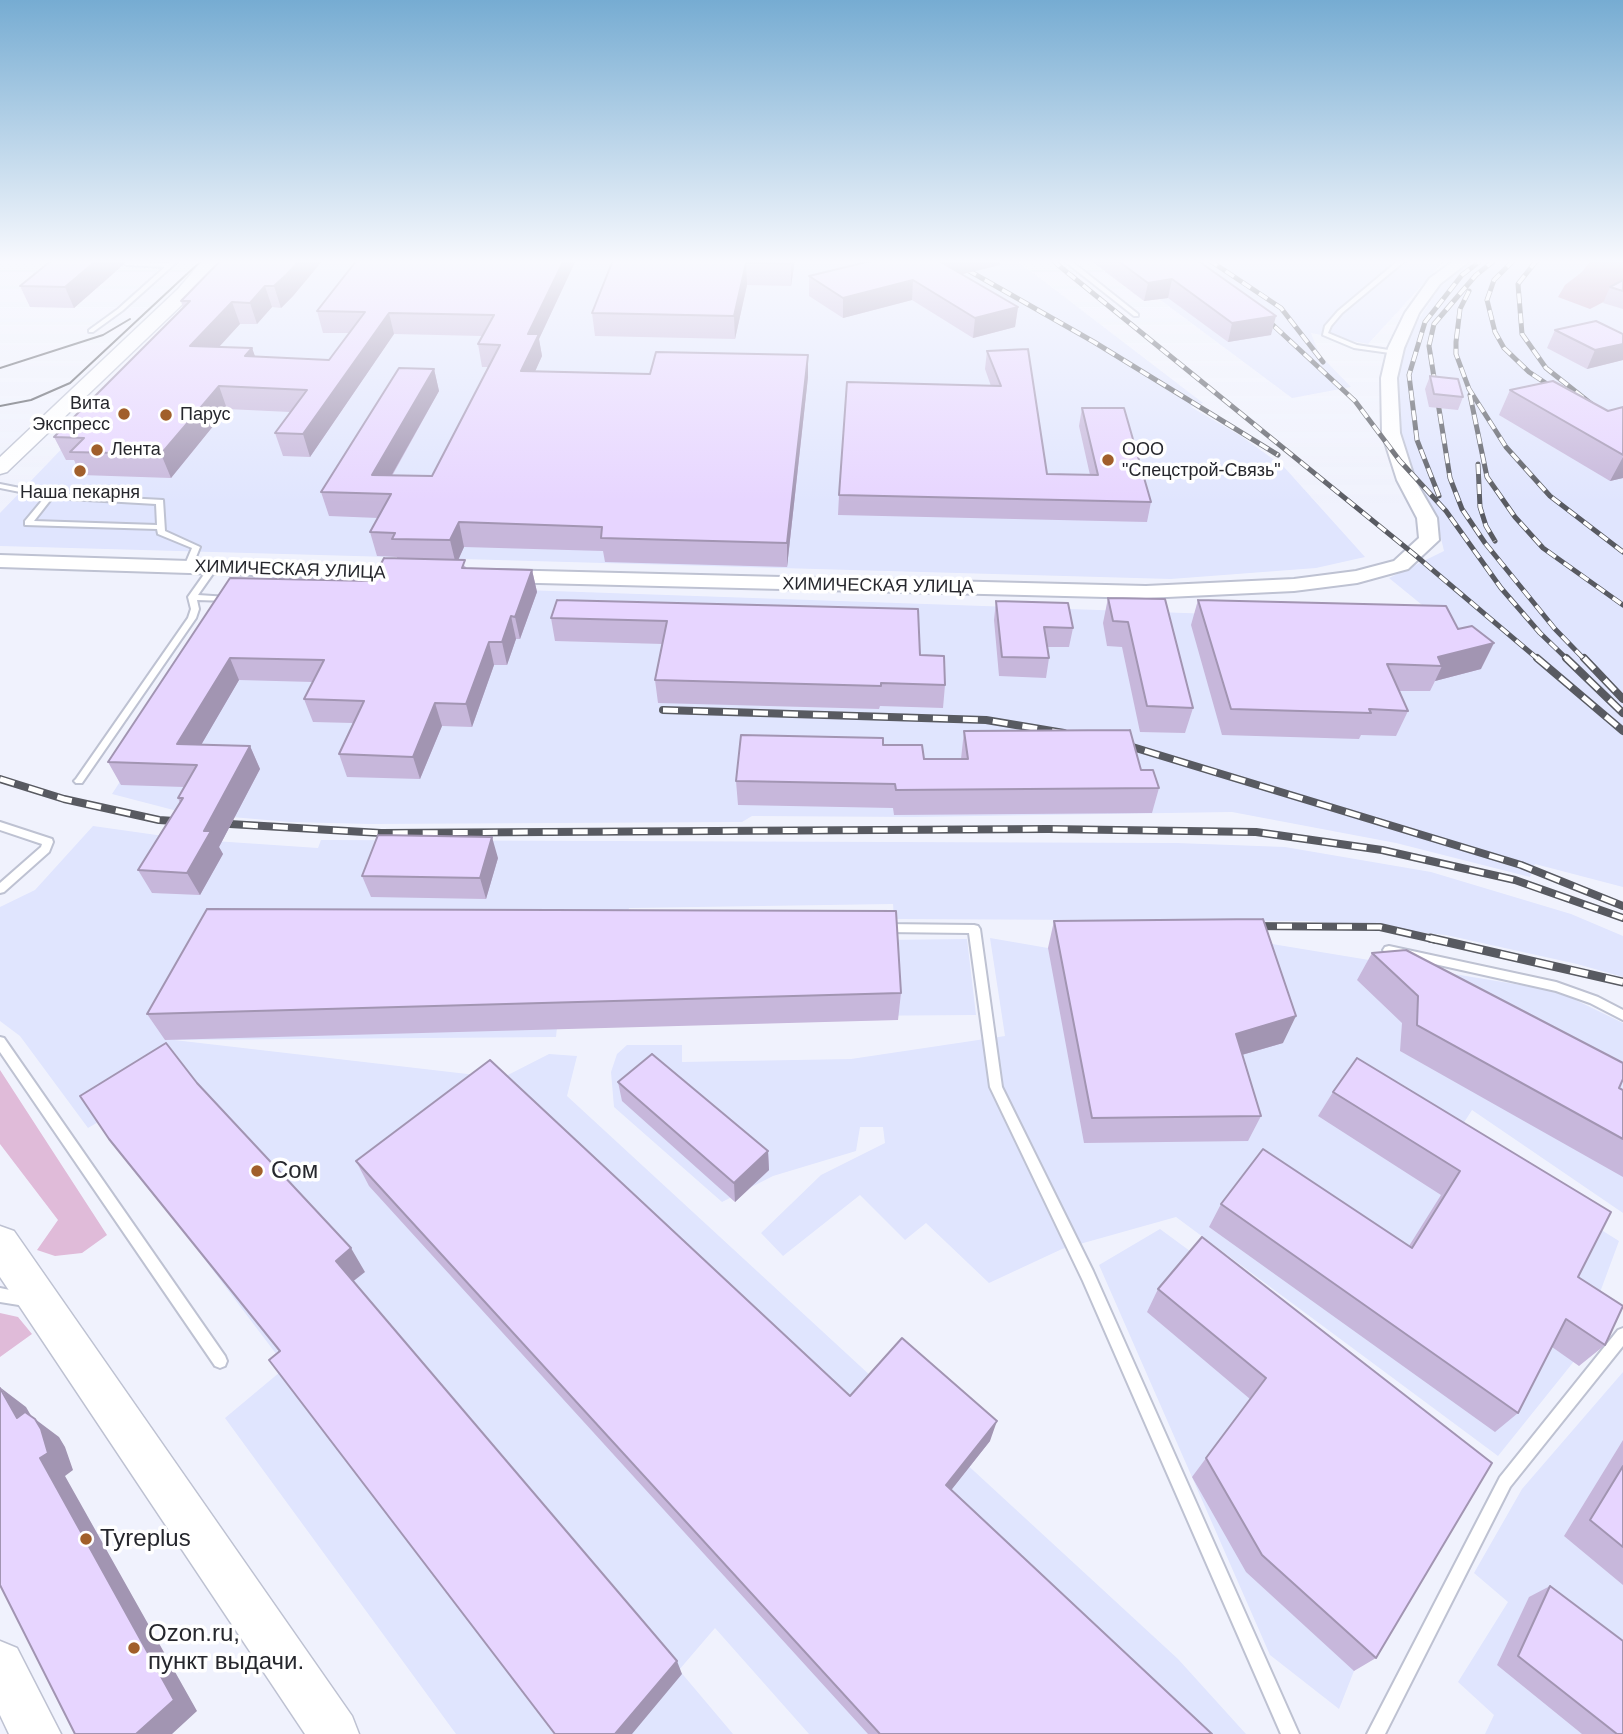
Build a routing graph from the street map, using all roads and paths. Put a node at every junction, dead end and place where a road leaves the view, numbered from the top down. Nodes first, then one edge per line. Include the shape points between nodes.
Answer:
1 (134, 341) edge
2 (1342, 341) edge
3 (1400, 341) edge
4 (1395, 354) junction
5 (0, 468) edge
6 (0, 486) edge
7 (50, 496) junction
8 (159, 527) junction
9 (0, 561) edge
10 (188, 567) junction
11 (213, 568) junction
12 (428, 574) edge
13 (482, 576) edge
14 (192, 597) junction
15 (231, 599) edge
16 (79, 781) dead end
17 (0, 826) edge
18 (0, 889) edge
19 (863, 928) edge
20 (1389, 950) edge
21 (1623, 1015) edge
22 (0, 1042) edge
23 (0, 1244) edge
24 (19, 1298) edge
25 (1623, 1335) edge
26 (220, 1361) dead end
27 (0, 1665) edge
28 (36, 1734) edge
29 (334, 1734) edge
30 (1290, 1734) edge
31 (1376, 1734) edge

1 - 5 main road
2 - 4 lane
3 - 4 street, ХИМИЧЕСКАЯ УЛИЦА
4 - 13 street, ХИМИЧЕСКАЯ УЛИЦА via 1389,377 1391,433 1406,480 1427,518 1429,540 1401,565 1357,578 1146,592
6 - 7 lane
7 - 8 lane via 154,500 162,507
7 - 8 lane via 28,523
8 - 10 lane via 196,547
9 - 10 street, ХИМИЧЕСКАЯ УЛИЦА
10 - 11 street, ХИМИЧЕСКАЯ УЛИЦА
11 - 12 street, ХИМИЧЕСКАЯ УЛИЦА
11 - 14 lane
14 - 15 lane
14 - 16 lane via 192,618
17 - 18 lane via 48,842
19 - 30 lane via 974,929 996,1087 1088,1276
20 - 21 lane via 1556,987
22 - 26 lane
23 - 24 main road
24 - 29 main road
25 - 31 lane via 1505,1482
27 - 28 main road

